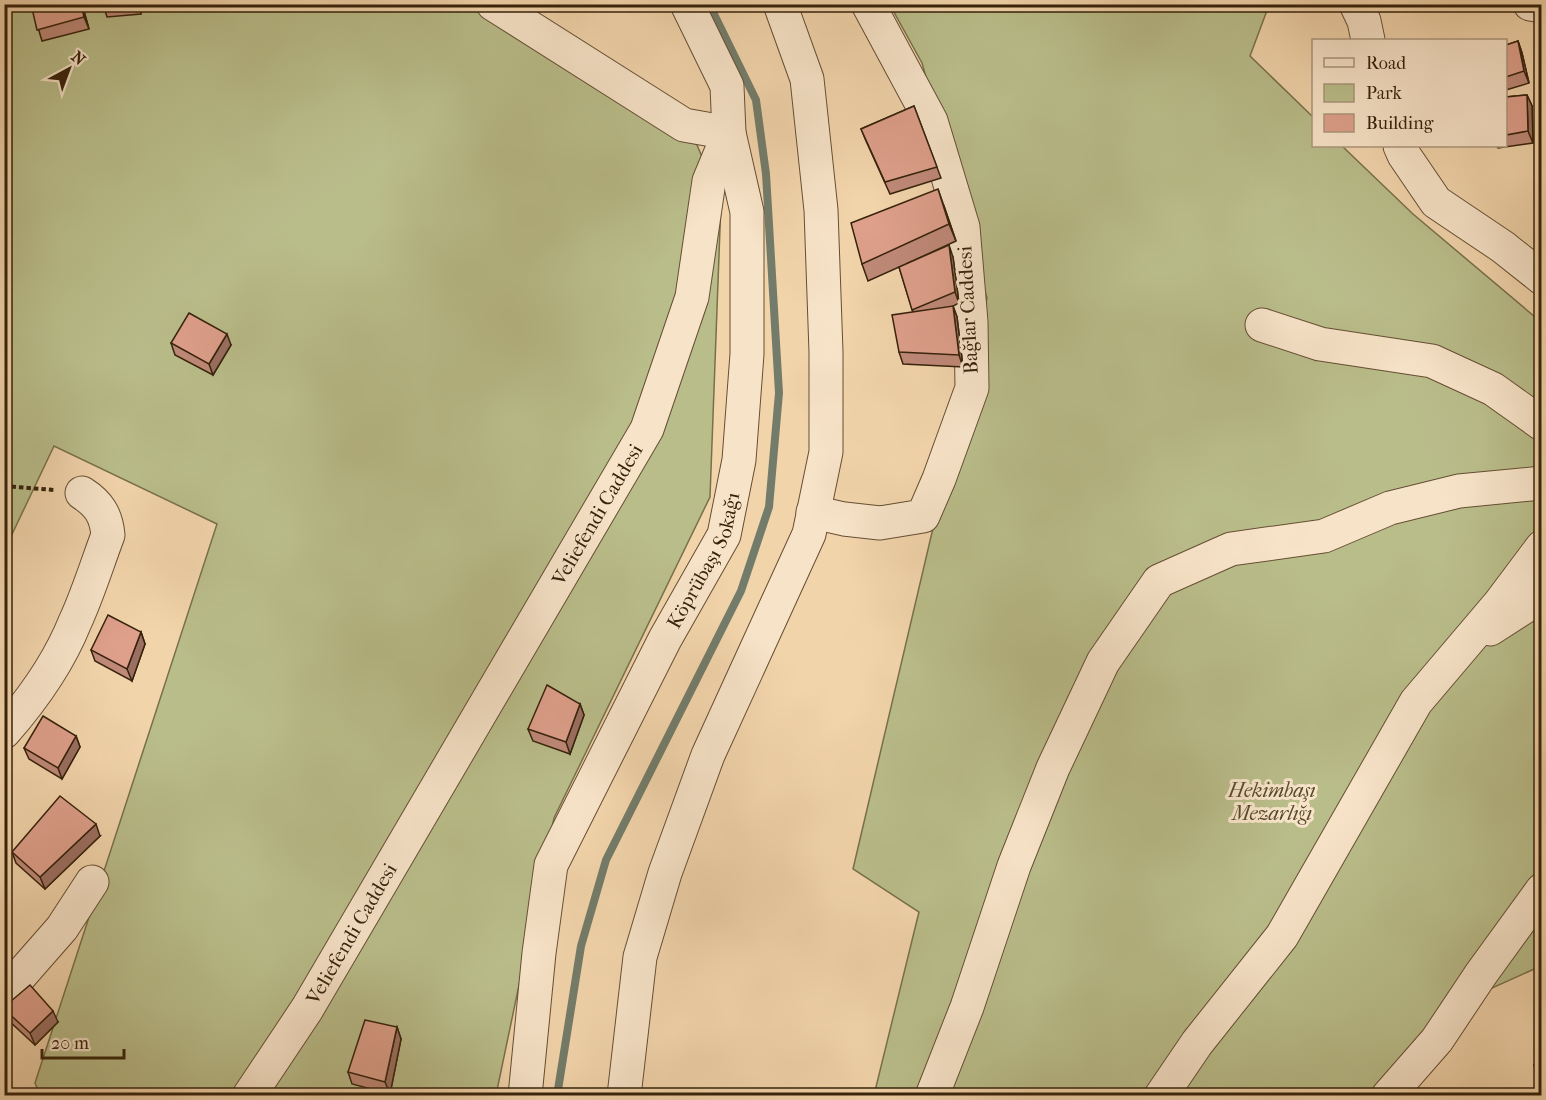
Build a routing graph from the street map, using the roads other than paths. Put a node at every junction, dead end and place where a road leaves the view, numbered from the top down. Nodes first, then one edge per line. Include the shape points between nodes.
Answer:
1 (493, 4) edge
2 (687, 4) edge
3 (780, 4) edge
4 (868, 4) edge
5 (1530, 4) edge
6 (1361, 5) edge
7 (1542, 6) edge
8 (1368, 39) edge
9 (729, 133) junction
10 (1400, 147) edge
11 (1542, 278) edge
12 (1262, 325) dead end
13 (1542, 424) edge
14 (1542, 483) edge
15 (82, 493) road end
16 (813, 512) junction
17 (1542, 547) edge
18 (1542, 601) edge
19 (1466, 644) junction
20 (4, 732) edge
21 (92, 882) dead end
22 (1542, 890) edge
23 (4, 990) edge
24 (249, 1095) edge
25 (525, 1095) edge
26 (624, 1095) edge
27 (932, 1095) edge
28 (1161, 1095) edge
29 (1388, 1095) edge

1 - 9 street via 684,125
2 - 9 street, Köprübaşı Sokağı via 727,86
3 - 16 street via 807,79 821,210 826,452
4 - 16 street, Bağlar Caddesi via 931,120 963,227 972,388 923,516 880,523
5 - 7 street
6 - 8 street
9 - 24 street, Veliefendi Caddesi via 709,181 692,297 647,429 307,1009
9 - 25 street, Köprübaşı Sokağı via 747,212 747,354 739,460 724,535 665,639 551,865
10 - 11 street via 1436,202
12 - 13 street via 1320,344 1432,361 1493,389
14 - 27 street via 1460,491 1390,508 1324,536 1231,549 1159,581 1103,662 1053,768
15 - 20 street via 102,510 108,535 61,651
16 - 26 street via 809,534 708,755 665,873 640,957
17 - 19 street
18 - 19 street via 1529,604
19 - 28 street via 1416,702 1282,936
21 - 23 street via 62,928
22 - 29 street via 1437,1040

